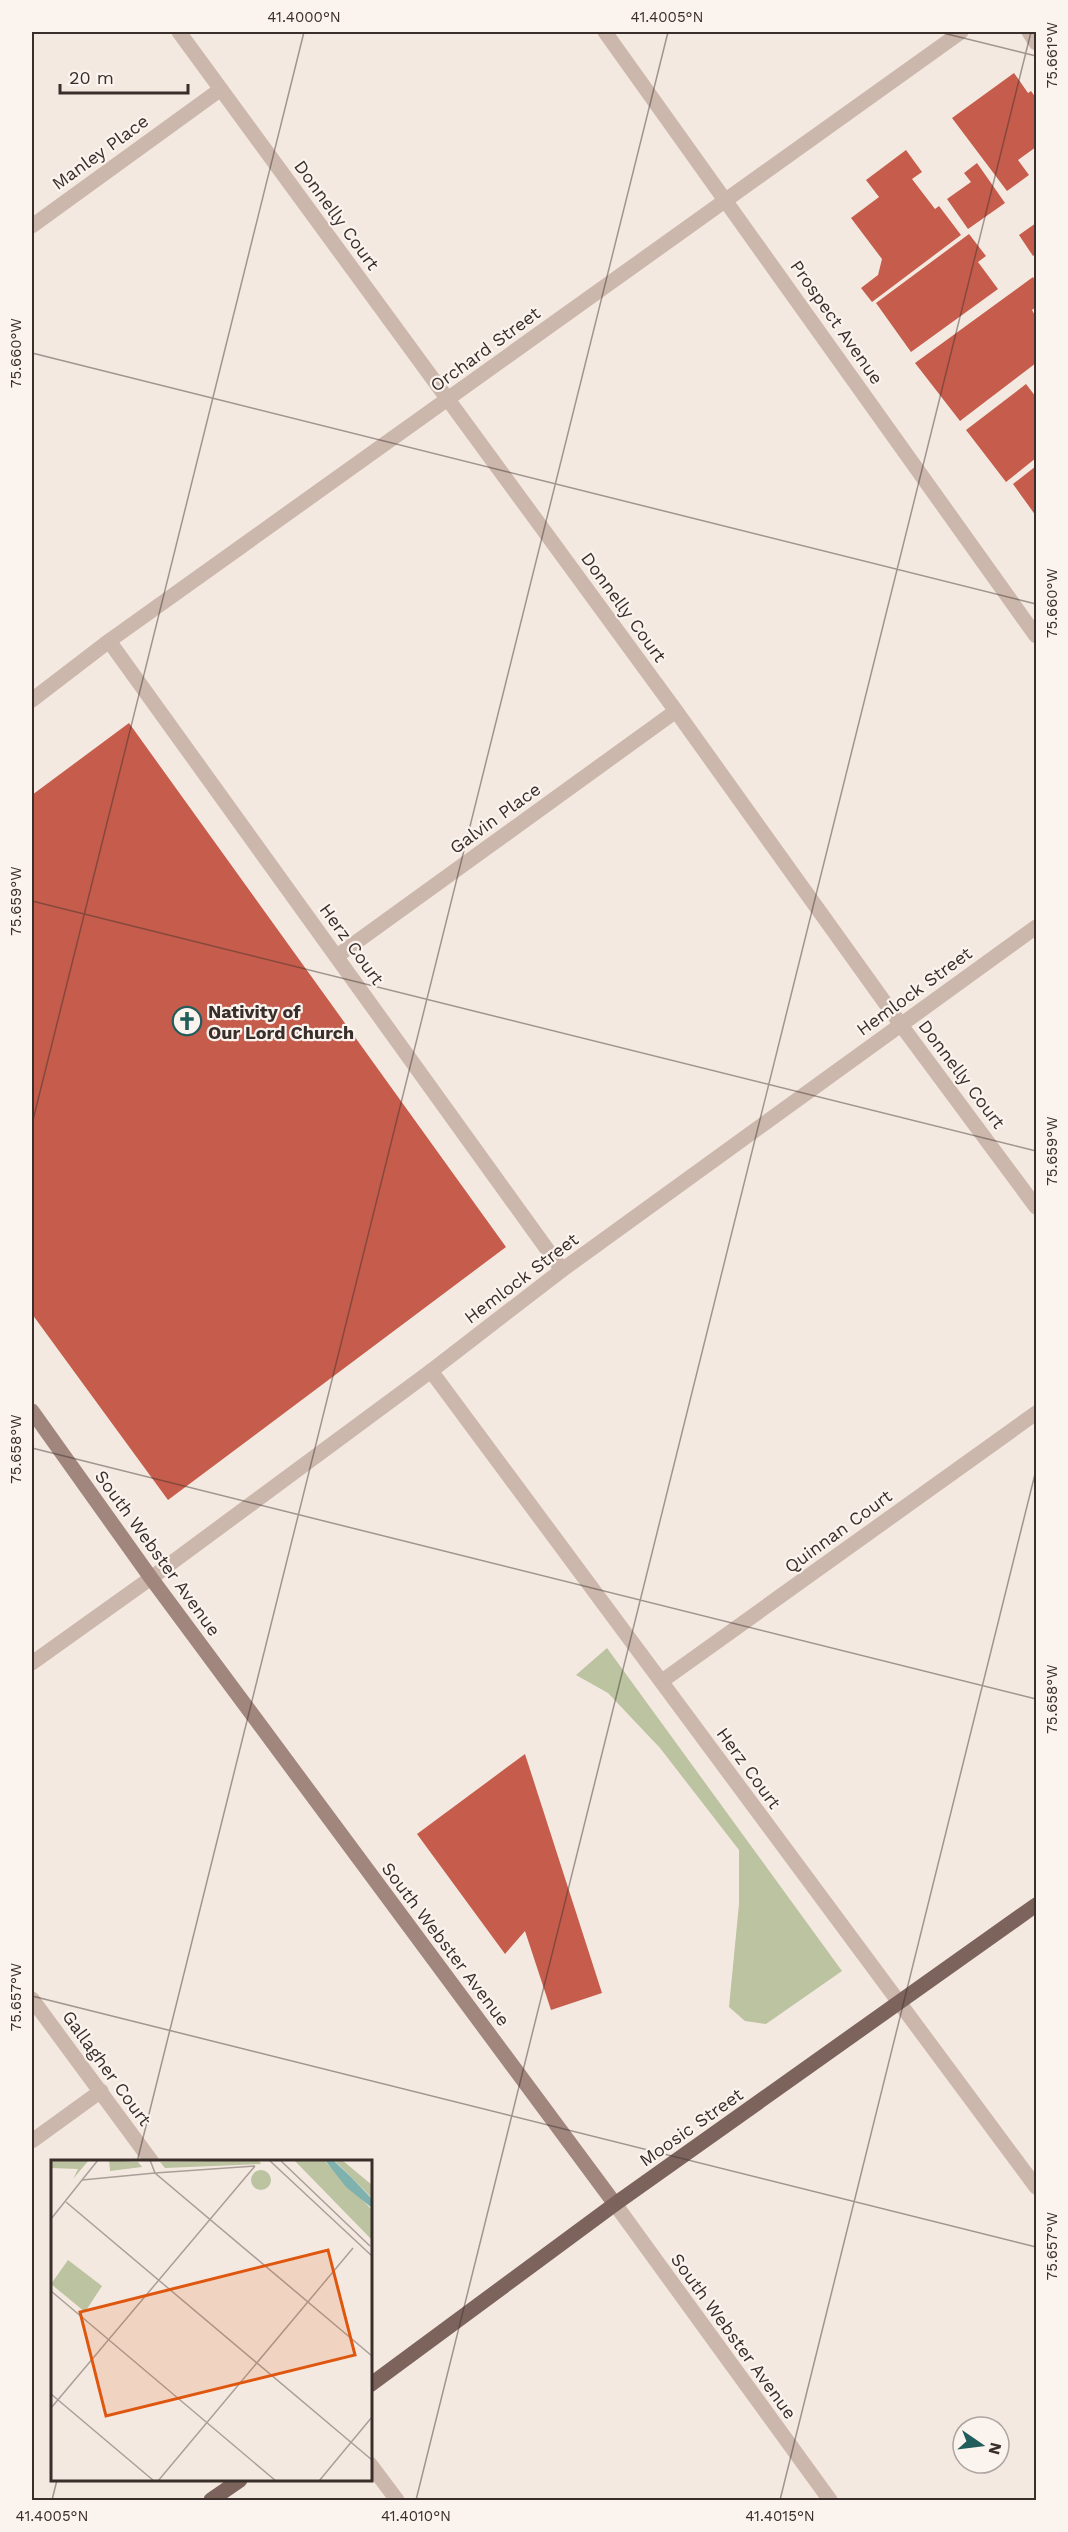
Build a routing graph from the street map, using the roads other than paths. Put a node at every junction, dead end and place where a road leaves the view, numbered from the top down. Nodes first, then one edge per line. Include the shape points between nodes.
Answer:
1 (179, 32) edge
2 (605, 32) edge
3 (961, 32) edge
4 (1029, 32) edge
5 (1036, 42) edge
6 (220, 89) junction
7 (726, 199) junction
8 (32, 226) edge
9 (448, 400) junction
10 (1036, 636) edge
11 (109, 641) junction
12 (32, 700) edge
13 (676, 711) junction
14 (1036, 927) edge
15 (337, 956) junction
16 (901, 1025) junction
17 (1036, 1207) edge
18 (562, 1270) junction
19 (431, 1371) junction
20 (32, 1411) edge
21 (1036, 1413) edge
22 (151, 1578) junction
23 (32, 1663) edge
24 (662, 1681) junction
25 (1036, 1905) edge
26 (32, 1999) edge
27 (899, 2004) junction
28 (101, 2091) junction
29 (32, 2142) edge
30 (151, 2160) edge
31 (1036, 2187) edge
32 (615, 2204) junction
33 (372, 2384) edge
34 (372, 2467) edge
35 (239, 2481) edge
36 (211, 2500) edge
37 (398, 2500) edge
38 (830, 2500) edge

1 - 6 street, Donnelly Court
2 - 7 street, Prospect Avenue
3 - 7 street, Orchard Street
4 - 5 street
6 - 8 street, Manley Place
6 - 9 street, Donnelly Court
7 - 9 street, Orchard Street
7 - 10 street, Prospect Avenue
9 - 11 street, Orchard Street
9 - 13 street, Donnelly Court
11 - 12 street, Orchard Street
11 - 15 street, Herz Court
13 - 15 street, Galvin Place
13 - 16 street, Donnelly Court
14 - 16 street, Hemlock Street
15 - 18 street, Herz Court
16 - 17 street, Donnelly Court
16 - 18 street, Hemlock Street
18 - 19 street, Hemlock Street
19 - 22 street, Hemlock Street
19 - 24 street, Herz Court
20 - 22 street, South Webster Avenue
21 - 24 street, Quinnan Court
22 - 23 street, Hemlock Street
22 - 32 street, South Webster Avenue
24 - 27 street, Herz Court
25 - 27 main road, Moosic Street
26 - 28 street, Gallagher Court
27 - 31 street, Herz Court
27 - 32 main road, Moosic Street
28 - 29 street
28 - 30 street, Gallagher Court
32 - 33 main road, Moosic Street
32 - 38 street, South Webster Avenue
34 - 37 street
35 - 36 main road

